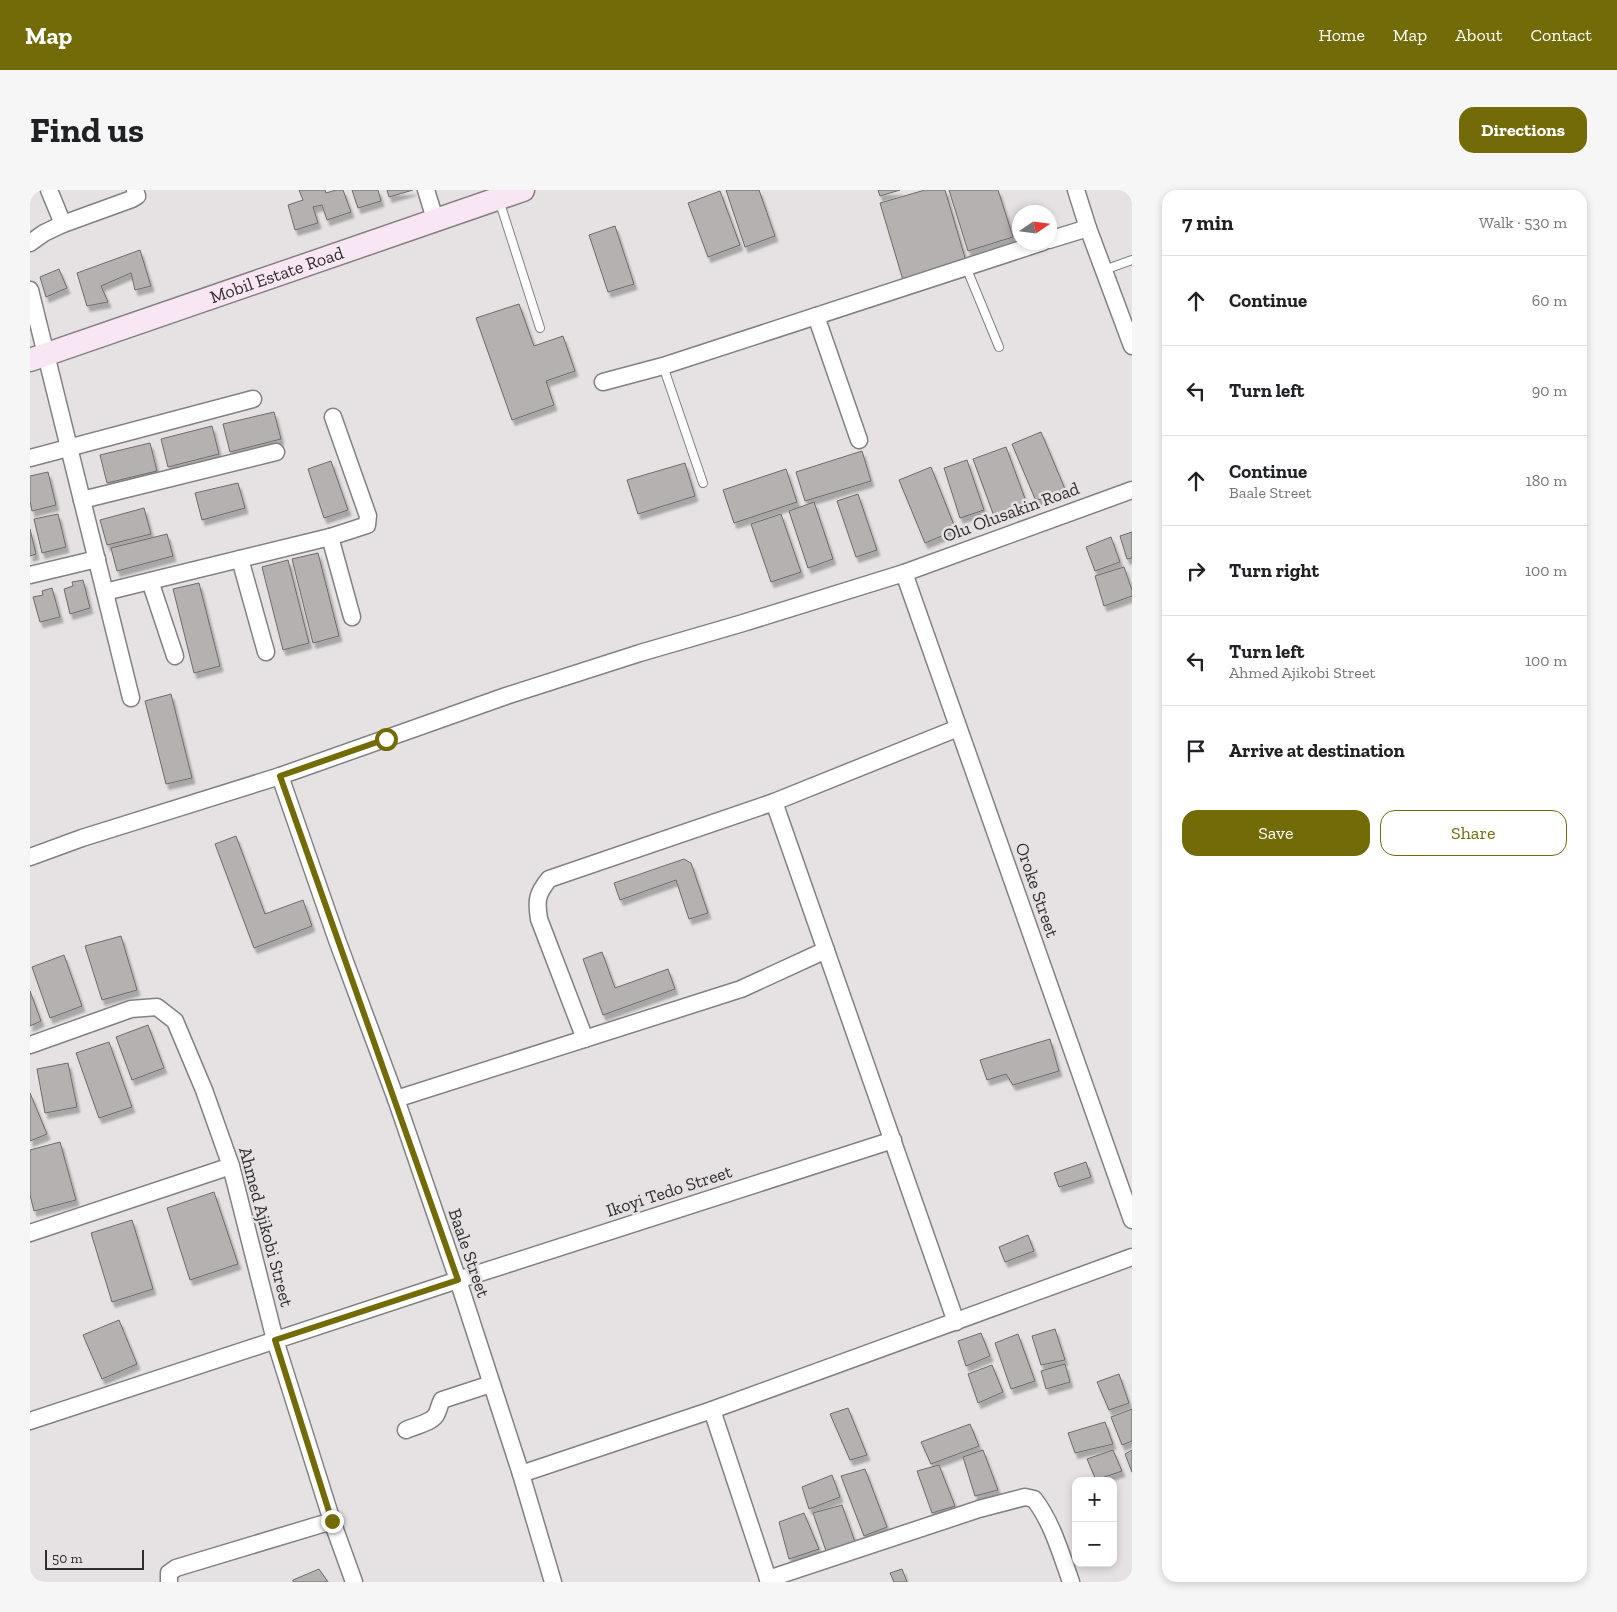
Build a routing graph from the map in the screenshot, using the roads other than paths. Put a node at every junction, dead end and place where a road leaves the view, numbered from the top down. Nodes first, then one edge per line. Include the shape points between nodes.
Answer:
1 (49, 190) edge
2 (426, 190) edge
3 (523, 190) edge
4 (1076, 190) edge
5 (141, 192) edge
6 (498, 198) junction
7 (434, 220) junction
8 (63, 224) junction
9 (1088, 228) junction
10 (1057, 238) edge
11 (30, 243) edge
12 (1018, 250) edge
13 (1132, 260) edge
14 (966, 267) junction
15 (1104, 270) junction
16 (30, 290) edge
17 (816, 316) junction
18 (540, 328) dead end
19 (999, 346) dead end
20 (1132, 346) edge
21 (38, 358) edge
22 (663, 366) junction
23 (603, 382) dead end
24 (253, 399) dead end
25 (333, 417) dead end
26 (859, 440) dead end
27 (69, 448) junction
28 (276, 452) dead end
29 (30, 458) edge
30 (703, 483) dead end
31 (1132, 490) edge
32 (82, 500) junction
33 (330, 537) junction
34 (97, 559) junction
35 (240, 559) junction
36 (904, 573) junction
37 (30, 575) edge
38 (150, 581) junction
39 (105, 592) junction
40 (352, 618) dead end
41 (266, 652) dead end
42 (175, 656) dead end
43 (131, 698) dead end
44 (958, 728) junction
45 (280, 776) junction
46 (774, 802) junction
47 (30, 857) edge
48 (826, 950) junction
49 (585, 1039) junction
50 (30, 1045) edge
51 (396, 1100) junction
52 (893, 1140) junction
53 (231, 1166) junction
54 (1132, 1220) edge
55 (30, 1232) edge
56 (1132, 1257) edge
57 (458, 1280) junction
58 (956, 1322) junction
59 (275, 1340) junction
60 (491, 1384) junction
61 (712, 1410) junction
62 (30, 1421) edge
63 (406, 1430) dead end
64 (521, 1474) junction
65 (332, 1521) junction
66 (769, 1581) edge
67 (169, 1582) edge
68 (354, 1582) edge
69 (553, 1582) edge
70 (1071, 1582) edge

1 - 8 street
2 - 7 street
3 - 6 main road, Mobil Estate Road
4 - 9 street
5 - 8 street
6 - 7 main road, Mobil Estate Road
6 - 18 lane
7 - 21 main road, Mobil Estate Road
8 - 11 street
9 - 10 street
9 - 15 street
12 - 14 street
13 - 15 lane
14 - 17 street
14 - 19 lane
15 - 20 street
16 - 21 street
17 - 22 street
17 - 26 street
21 - 27 street
22 - 23 street
22 - 30 lane
24 - 27 street
25 - 33 street via 368,516 367,525
27 - 29 street
27 - 32 street
28 - 32 street
31 - 36 street, Olu Olusakin Road
32 - 34 street
33 - 35 street
33 - 40 street
34 - 37 street
34 - 39 street
35 - 38 street
35 - 41 street
36 - 44 street, Oroke Street
36 - 45 street, Olu Olusakin Road via 506,696
38 - 39 street
38 - 42 street
39 - 43 street
44 - 46 street
44 - 54 street, Oroke Street
45 - 47 street, Olu Olusakin Road
45 - 51 street, Baale Street
46 - 48 street
46 - 49 street via 549,879 542,887 538,894 539,919
48 - 49 street via 741,988
48 - 52 street
49 - 51 street
50 - 53 street, Ahmed Ajikobi Street via 131,1009 156,1007 175,1021
51 - 57 street, Baale Street
52 - 57 street, Ikoyi Tedo Street
52 - 58 street
53 - 55 street
53 - 59 street, Ahmed Ajikobi Street
56 - 58 street
57 - 59 street, Ikoyi Tedo Street
57 - 60 street, Baale Street
58 - 61 street
59 - 62 street, Ikoyi Tedo Street
59 - 65 street, Ahmed Ajikobi Street
60 - 63 street via 442,1400 433,1419
60 - 64 street, Baale Street
61 - 64 street
61 - 66 street
64 - 69 street, Baale Street
65 - 67 street via 176,1568 169,1573
65 - 68 street, Ahmed Ajikobi Street
66 - 70 street via 979,1509 1025,1497 1034,1499 1040,1506

